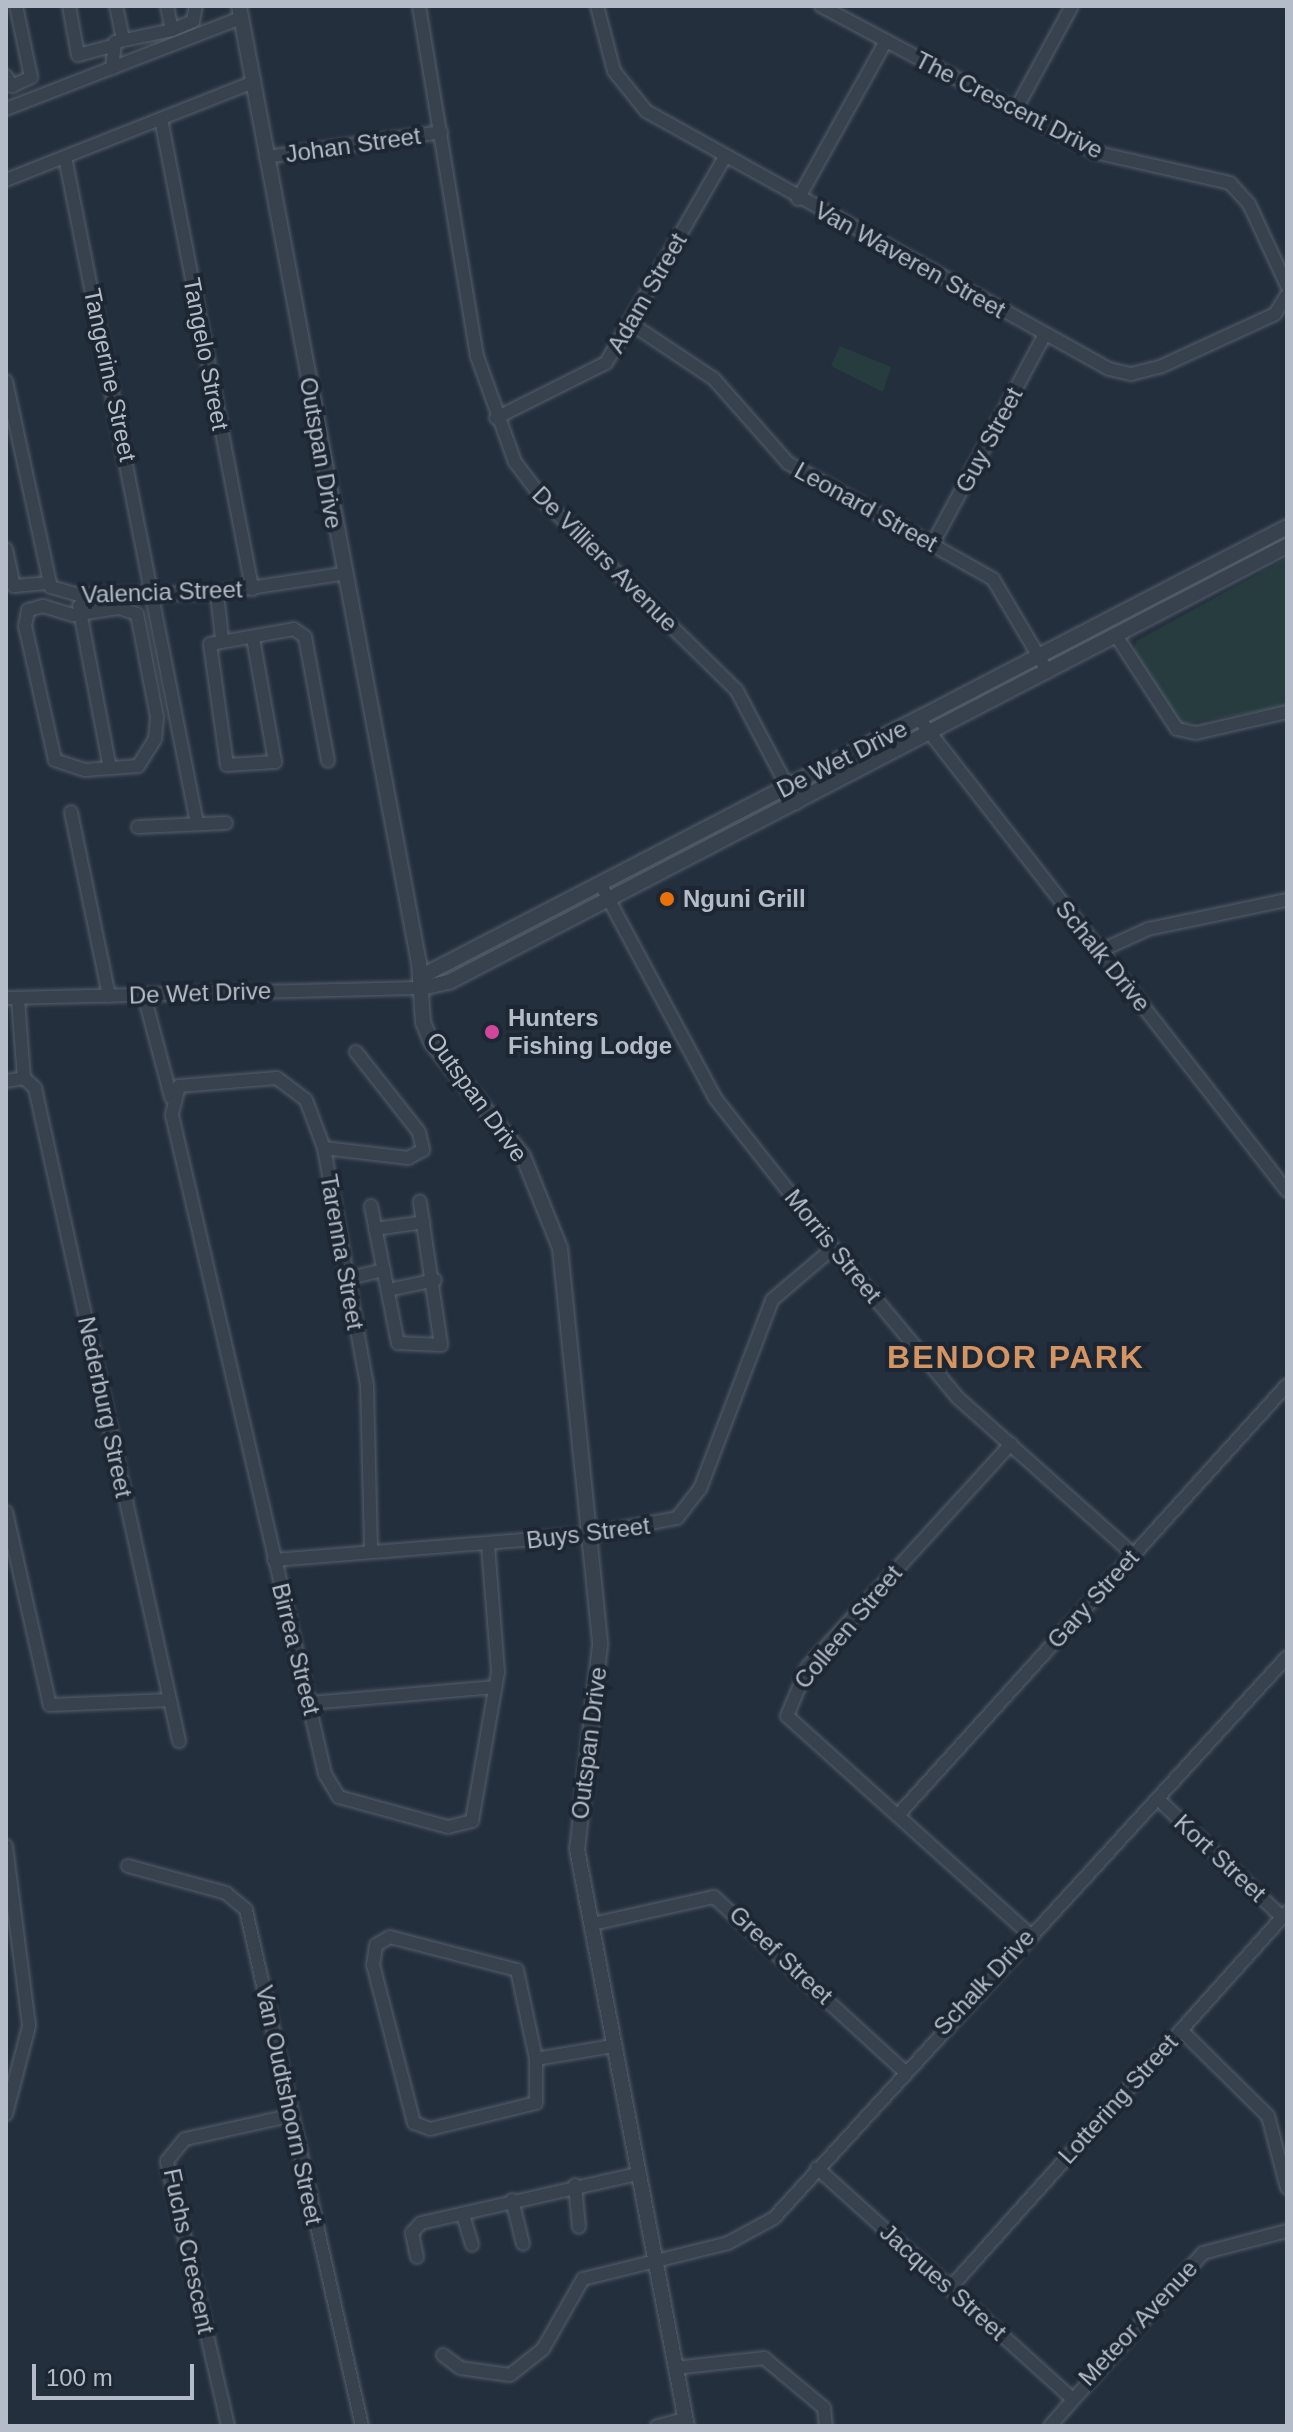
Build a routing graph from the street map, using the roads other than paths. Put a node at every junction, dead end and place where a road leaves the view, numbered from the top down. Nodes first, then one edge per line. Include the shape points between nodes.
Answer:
1 (16, 6) edge
2 (69, 6) edge
3 (116, 6) edge
4 (167, 6) edge
5 (196, 6) edge
6 (419, 6) edge
7 (597, 6) edge
8 (821, 6) edge
9 (1072, 6) edge
10 (240, 12) edge
11 (172, 30) junction
12 (886, 41) junction
13 (117, 43) junction
14 (112, 68) junction
15 (6, 76) edge
16 (254, 82) junction
17 (17, 86) junction
18 (22, 103) junction
19 (6, 109) edge
20 (1016, 109) junction
21 (161, 119) junction
22 (441, 132) junction
23 (65, 157) junction
24 (266, 157) junction
25 (725, 157) junction
26 (6, 180) edge
27 (798, 199) junction
28 (1287, 286) edge
29 (1287, 298) edge
30 (630, 323) junction
31 (1045, 334) junction
32 (6, 381) edge
33 (496, 418) junction
34 (1287, 527) edge
35 (932, 545) junction
36 (1287, 546) edge
37 (6, 549) edge
38 (341, 574) junction
39 (47, 583) junction
40 (252, 589) junction
41 (155, 593) junction
42 (217, 593) junction
43 (79, 595) junction
44 (79, 614) junction
45 (1117, 637) junction
46 (253, 638) junction
47 (222, 639) junction
48 (1039, 656) junction
49 (1048, 672) junction
50 (1287, 712) edge
51 (920, 720) junction
52 (930, 735) junction
53 (328, 761) dead end
54 (110, 768) junction
55 (787, 786) junction
56 (796, 803) junction
57 (71, 812) dead end
58 (197, 823) junction
59 (226, 823) dead end
60 (138, 827) dead end
61 (601, 885) junction
62 (608, 900) junction
63 (1287, 900) edge
64 (1102, 950) junction
65 (421, 982) junction
66 (144, 995) junction
67 (109, 996) junction
68 (12, 998) edge
69 (356, 1052) dead end
70 (24, 1078) junction
71 (6, 1081) edge
72 (172, 1093) junction
73 (324, 1148) junction
74 (1287, 1191) edge
75 (420, 1202) dead end
76 (371, 1206) dead end
77 (424, 1222) junction
78 (375, 1229) junction
79 (833, 1248) junction
80 (384, 1270) junction
81 (345, 1279) junction
82 (435, 1280) junction
83 (388, 1290) junction
84 (1287, 1385) edge
85 (1011, 1444) junction
86 (6, 1512) edge
87 (588, 1535) junction
88 (488, 1544) junction
89 (371, 1548) junction
90 (1133, 1554) junction
91 (274, 1560) junction
92 (1287, 1657) edge
93 (495, 1687) junction
94 (170, 1700) junction
95 (310, 1703) junction
96 (179, 1741) dead end
97 (1158, 1799) junction
98 (899, 1814) junction
99 (6, 1846) edge
100 (128, 1866) dead end
101 (1285, 1914) edge
102 (592, 1924) junction
103 (1028, 1933) junction
104 (1181, 2030) junction
105 (613, 2046) junction
106 (536, 2059) junction
107 (903, 2070) junction
108 (6, 2114) edge
109 (289, 2116) junction
110 (817, 2168) junction
111 (637, 2174) junction
112 (575, 2185) junction
113 (1287, 2188) edge
114 (512, 2200) junction
115 (463, 2215) junction
116 (579, 2227) dead end
117 (1287, 2231) edge
118 (523, 2244) dead end
119 (472, 2245) dead end
120 (417, 2257) dead end
121 (653, 2258) junction
122 (950, 2288) junction
123 (443, 2355) dead end
124 (675, 2368) junction
125 (1070, 2397) junction
126 (686, 2423) edge
127 (228, 2426) edge
128 (362, 2426) edge
129 (659, 2426) edge
130 (826, 2426) edge
131 (1050, 2426) edge

1 - 17 street via 31,73
2 - 13 street via 78,55
3 - 13 street
4 - 11 street
5 - 11 street via 193,21
6 - 22 street, De Villiers Avenue
7 - 25 street, Van Waveren Street via 630,99
8 - 12 street, The Crescent Drive
9 - 20 street
10 - 14 street
10 - 16 street, Outspan Drive
11 - 13 street
12 - 20 street, The Crescent Drive
12 - 27 street
13 - 14 street
14 - 18 street
15 - 17 street
16 - 21 street
16 - 24 street, Outspan Drive
17 - 18 street
18 - 19 street
20 - 28 street, The Crescent Drive via 1102,154 1230,183 1249,204
21 - 23 street
21 - 40 street, Tangelo Street
22 - 24 street, Johan Street
22 - 33 street, De Villiers Avenue via 475,346
23 - 26 street
23 - 41 street, Tangerine Street
24 - 38 street, Outspan Drive
25 - 27 street, Van Waveren Street
25 - 30 street, Adam Street
27 - 31 street, Van Waveren Street
29 - 31 street, Van Waveren Street via 1232,337 1131,374
30 - 33 street, Adam Street via 595,373
30 - 35 street, Leonard Street via 714,379 788,463
31 - 35 street, Guy Street
32 - 39 street, Valencia Street
33 - 55 street, De Villiers Avenue via 537,493 737,691
34 - 48 street, De Wet Drive
35 - 48 street, Leonard Street via 993,579
36 - 45 street, De Wet Drive
37 - 39 street via 14,586
38 - 40 street, Valencia Street
38 - 65 street, Outspan Drive
39 - 43 street, Valencia Street
40 - 42 street, Valencia Street
41 - 42 street, Valencia Street
41 - 43 street, Valencia Street
41 - 58 street, Tangerine Street
42 - 47 street
43 - 44 street
44 - 54 street
44 - 54 street via 119,608 137,614 156,704 155,739 141,763
44 - 54 street via 31,607 26,635 55,760 85,770
45 - 49 street, De Wet Drive
45 - 50 street via 1177,729 1203,732
46 - 47 street
46 - 47 street via 275,758 231,768 211,688 210,644
46 - 53 street via 294,629 305,637
48 - 49 street, Leonard Street
48 - 51 street, De Wet Drive
49 - 52 street, De Wet Drive
51 - 52 street, Schalk Drive
51 - 55 street, De Wet Drive
52 - 56 street, De Wet Drive
52 - 64 street, Schalk Drive
55 - 56 street, De Villiers Avenue
55 - 61 street, De Wet Drive
56 - 62 street, De Wet Drive
57 - 67 street
58 - 59 street
58 - 60 street
61 - 62 street, Morris Street
61 - 65 street, De Wet Drive
62 - 65 street, De Wet Drive via 449,982
62 - 79 street, Morris Street via 715,1098
63 - 64 street via 1148,929
64 - 74 street, Schalk Drive
65 - 66 street, De Wet Drive
65 - 87 street, Outspan Drive via 431,1042 523,1156 555,1229
66 - 67 street, De Wet Drive
66 - 72 street, Birrea Street
67 - 68 street, De Wet Drive
68 - 70 street, Nederburg Street
69 - 73 street via 419,1132 423,1150 408,1158
70 - 71 street
70 - 94 street, Nederburg Street via 35,1088
72 - 73 street, Tarenna Street via 284,1080 306,1100
72 - 91 street, Birrea Street
73 - 81 street, Tarenna Street
75 - 77 street
76 - 78 street
77 - 78 street
77 - 82 street
78 - 80 street
79 - 85 street, Morris Street via 958,1398
79 - 87 street, Buys Street via 786,1283 760,1320 688,1509 666,1523
80 - 81 street
80 - 83 street
81 - 89 street, Tarenna Street via 369,1397
82 - 83 street
82 - 83 street via 441,1345 402,1347
84 - 90 street, Gary Street
85 - 90 street, Morris Street
85 - 98 street, Colleen Street via 808,1666 789,1697 790,1723
86 - 94 street via 50,1705
87 - 88 street, Buys Street
87 - 102 street, Outspan Drive via 600,1656 577,1849
88 - 89 street, Buys Street
88 - 93 street, Birrea Street
89 - 91 street, Buys Street
90 - 98 street, Gary Street
91 - 95 street, Birrea Street
92 - 97 street, Schalk Drive
93 - 95 street
93 - 95 street, Birrea Street via 475,1814 460,1828 339,1797 325,1774
94 - 96 street, Nederburg Street
97 - 101 street, Kort Street
97 - 103 street, Schalk Drive
98 - 103 street, Colleen Street
99 - 108 street via 29,2026
100 - 109 street, Van Oudtshoorn Street via 243,1903
101 - 104 street, Lottering Street
102 - 105 street, Outspan Drive
102 - 107 street, Greef Street via 694,1897 725,1902
103 - 107 street, Schalk Drive
104 - 113 street via 1268,2116
104 - 122 street, Lottering Street
105 - 106 street
105 - 111 street, Outspan Drive
106 - 106 street via 536,2103 417,2126 373,1965 376,1945 407,1937 517,1970
107 - 110 street, Schalk Drive
109 - 127 street, Fuchs Crescent via 185,2139 167,2161
109 - 128 street, Van Oudtshoorn Street
110 - 121 street, Schalk Drive via 757,2232
110 - 122 street, Jacques Street
111 - 112 street
111 - 121 street, Outspan Drive
112 - 114 street
112 - 116 street
114 - 115 street
114 - 118 street
115 - 119 street
115 - 120 street via 416,2227
117 - 125 street, Meteor Avenue via 1203,2253
121 - 123 street, Schalk Drive via 579,2282 543,2349 510,2375 460,2368
121 - 124 street, Outspan Drive
122 - 125 street, Jacques Street
124 - 126 street, Outspan Drive
124 - 130 street via 764,2358 824,2408
125 - 131 street, Meteor Avenue
126 - 129 street

